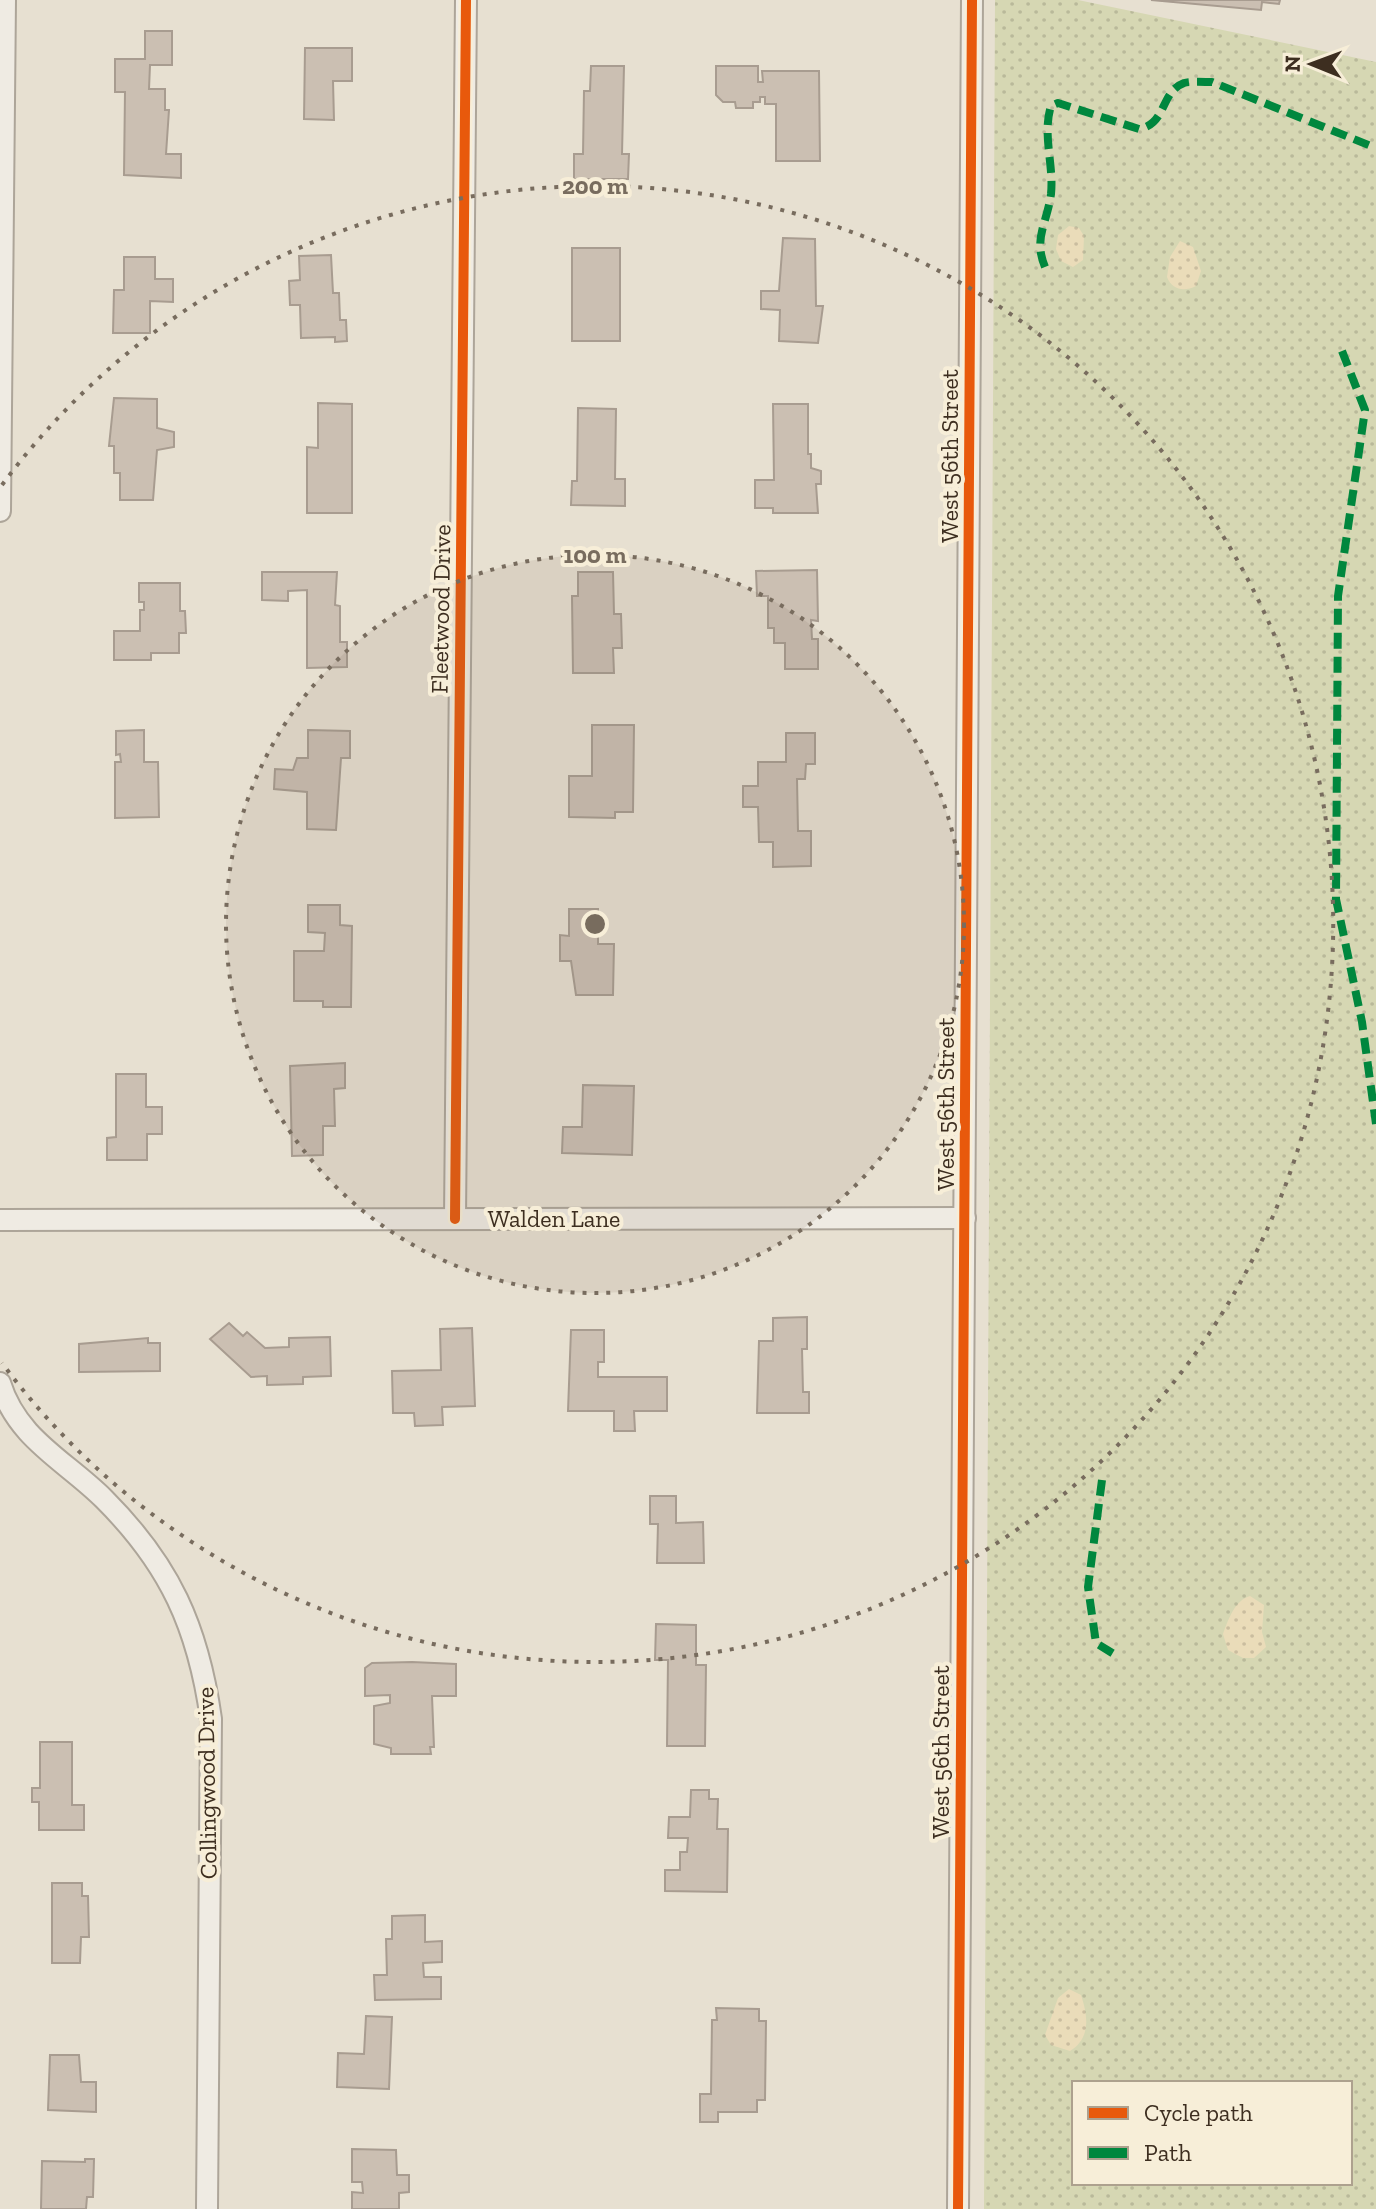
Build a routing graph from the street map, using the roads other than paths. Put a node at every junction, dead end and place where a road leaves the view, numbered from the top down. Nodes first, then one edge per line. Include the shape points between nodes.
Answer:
1 (5, 0) edge
2 (466, 0) edge
3 (972, 0) edge
4 (0, 511) edge
5 (965, 1218) junction
6 (455, 1219) junction
7 (0, 1220) edge
8 (0, 1383) edge
9 (207, 2209) edge
10 (958, 2209) edge

1 - 4 street
2 - 6 street, Fleetwood Drive
3 - 5 street, West 56th Street
5 - 6 street, Walden Lane
5 - 10 street, West 56th Street
6 - 7 street, Walden Lane
8 - 9 street, Collingwood Drive via 32,1439 104,1499 151,1552 185,1610 200,1652 211,1719

